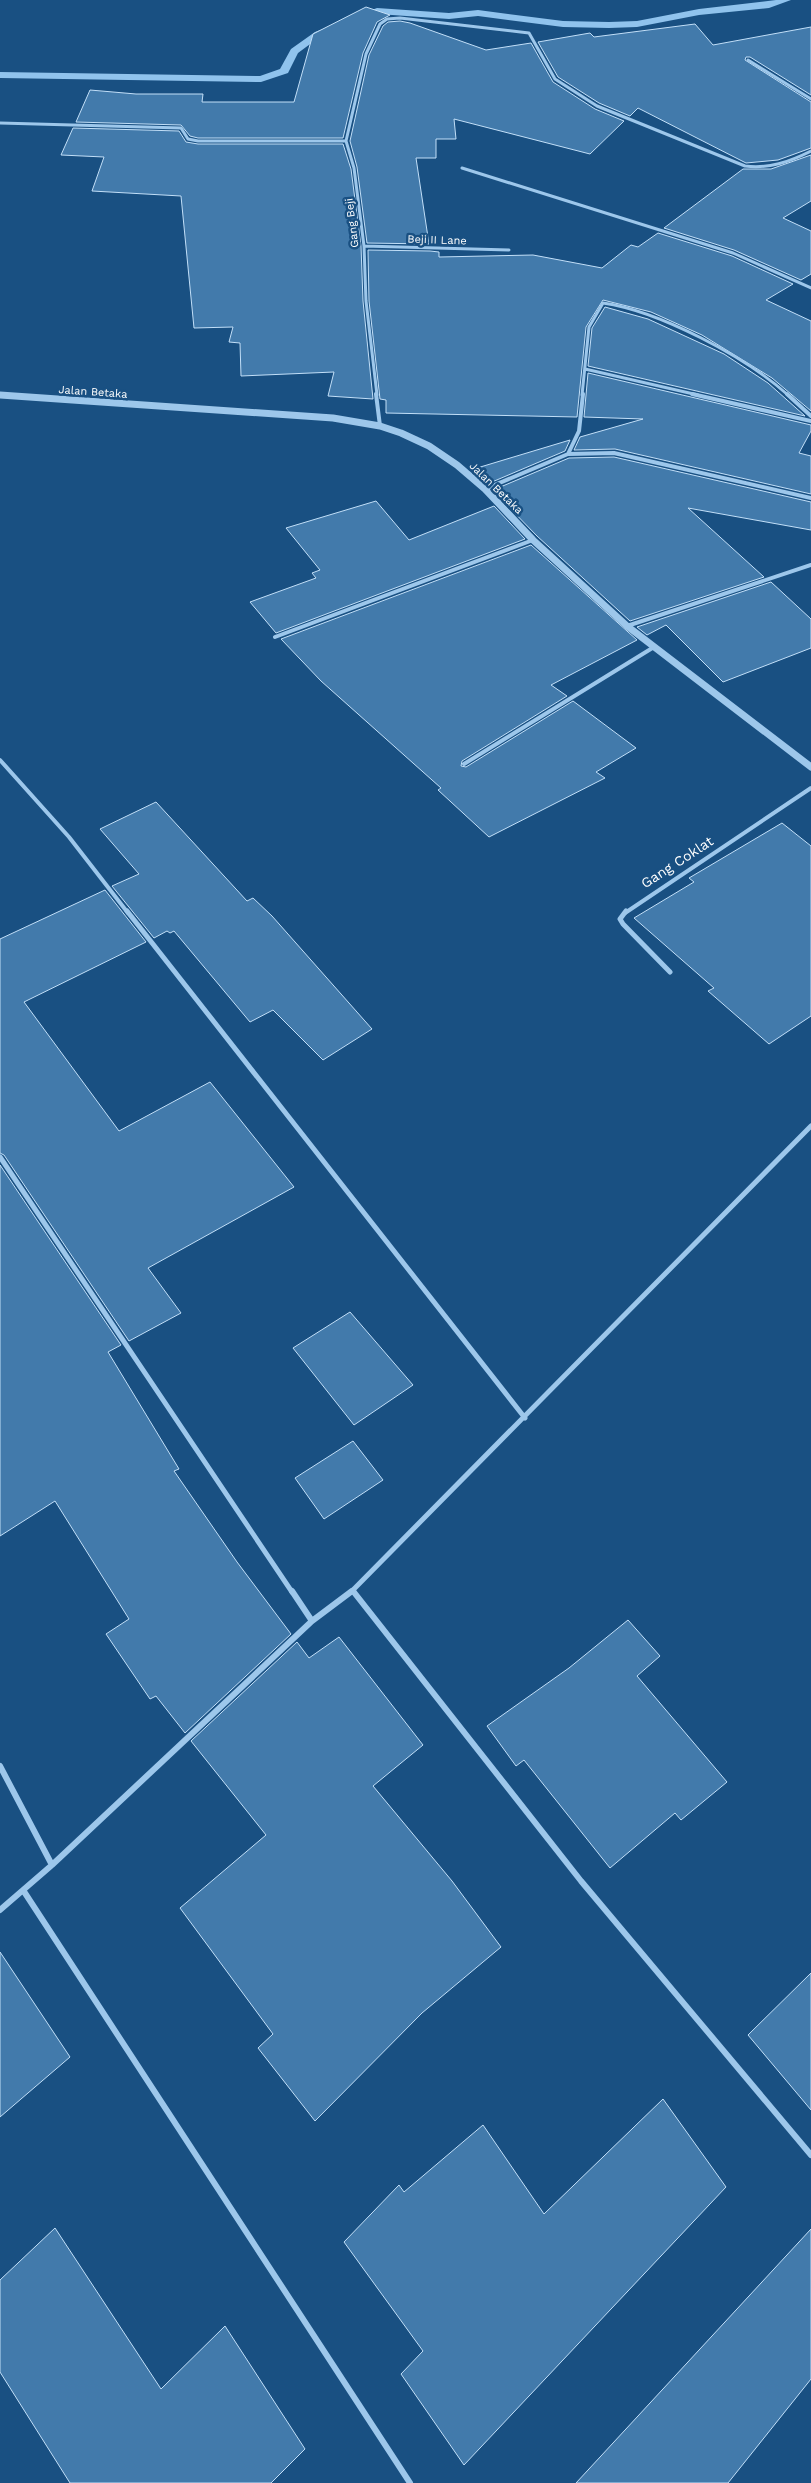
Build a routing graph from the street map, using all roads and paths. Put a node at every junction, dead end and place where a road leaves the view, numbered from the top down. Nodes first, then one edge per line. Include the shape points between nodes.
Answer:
1 (748, 60) dead end
2 (811, 99) edge
3 (0, 123) edge
4 (346, 141) junction
5 (811, 151) edge
6 (462, 168) dead end
7 (364, 246) junction
8 (509, 250) dead end
9 (811, 288) edge
10 (585, 368) junction
11 (0, 395) edge
12 (811, 416) edge
13 (811, 421) edge
14 (380, 426) junction
15 (568, 454) junction
16 (485, 489) junction
17 (811, 498) edge
18 (533, 540) junction
19 (811, 565) edge
20 (627, 626) junction
21 (275, 637) dead end
22 (654, 647) junction
23 (0, 760) edge
24 (464, 764) dead end
25 (811, 767) edge
26 (811, 788) edge
27 (670, 972) dead end
28 (811, 1126) edge
29 (0, 1157) edge
30 (525, 1418) junction
31 (353, 1590) junction
32 (312, 1621) junction
33 (0, 1766) edge
34 (52, 1865) junction
35 (23, 1890) junction
36 (0, 1910) edge
37 (811, 2155) edge
38 (410, 2483) edge

1 - 2 street
3 - 4 street via 179,128 190,140 198,141
4 - 5 street, Gang Beji via 366,54 380,24 400,18 529,33 555,79 597,106 746,166 774,166
4 - 7 street, Gang Beji via 354,168
6 - 9 street via 733,253
7 - 8 street, Beji II Lane
7 - 14 street, Gang Beji via 366,301
10 - 12 street via 589,327 601,304 608,303 688,333 762,373
10 - 13 street
10 - 15 street via 579,431
11 - 14 street, Jalan Betaka via 333,418
14 - 16 street, Jalan Betaka via 429,446
15 - 16 street
15 - 17 street via 614,453
16 - 18 street, Jalan Betaka
18 - 20 street, Jalan Betaka
18 - 21 street
19 - 20 street
20 - 22 street, Jalan Betaka
22 - 24 street
22 - 25 street, Jalan Betaka
23 - 30 street via 75,844
26 - 27 street, Gang Coklat via 626,910 620,919 623,924
28 - 30 street
29 - 32 street
30 - 31 street
31 - 32 street
31 - 37 street via 581,1881
32 - 34 street
33 - 34 street
34 - 35 street
35 - 36 street
35 - 38 street

